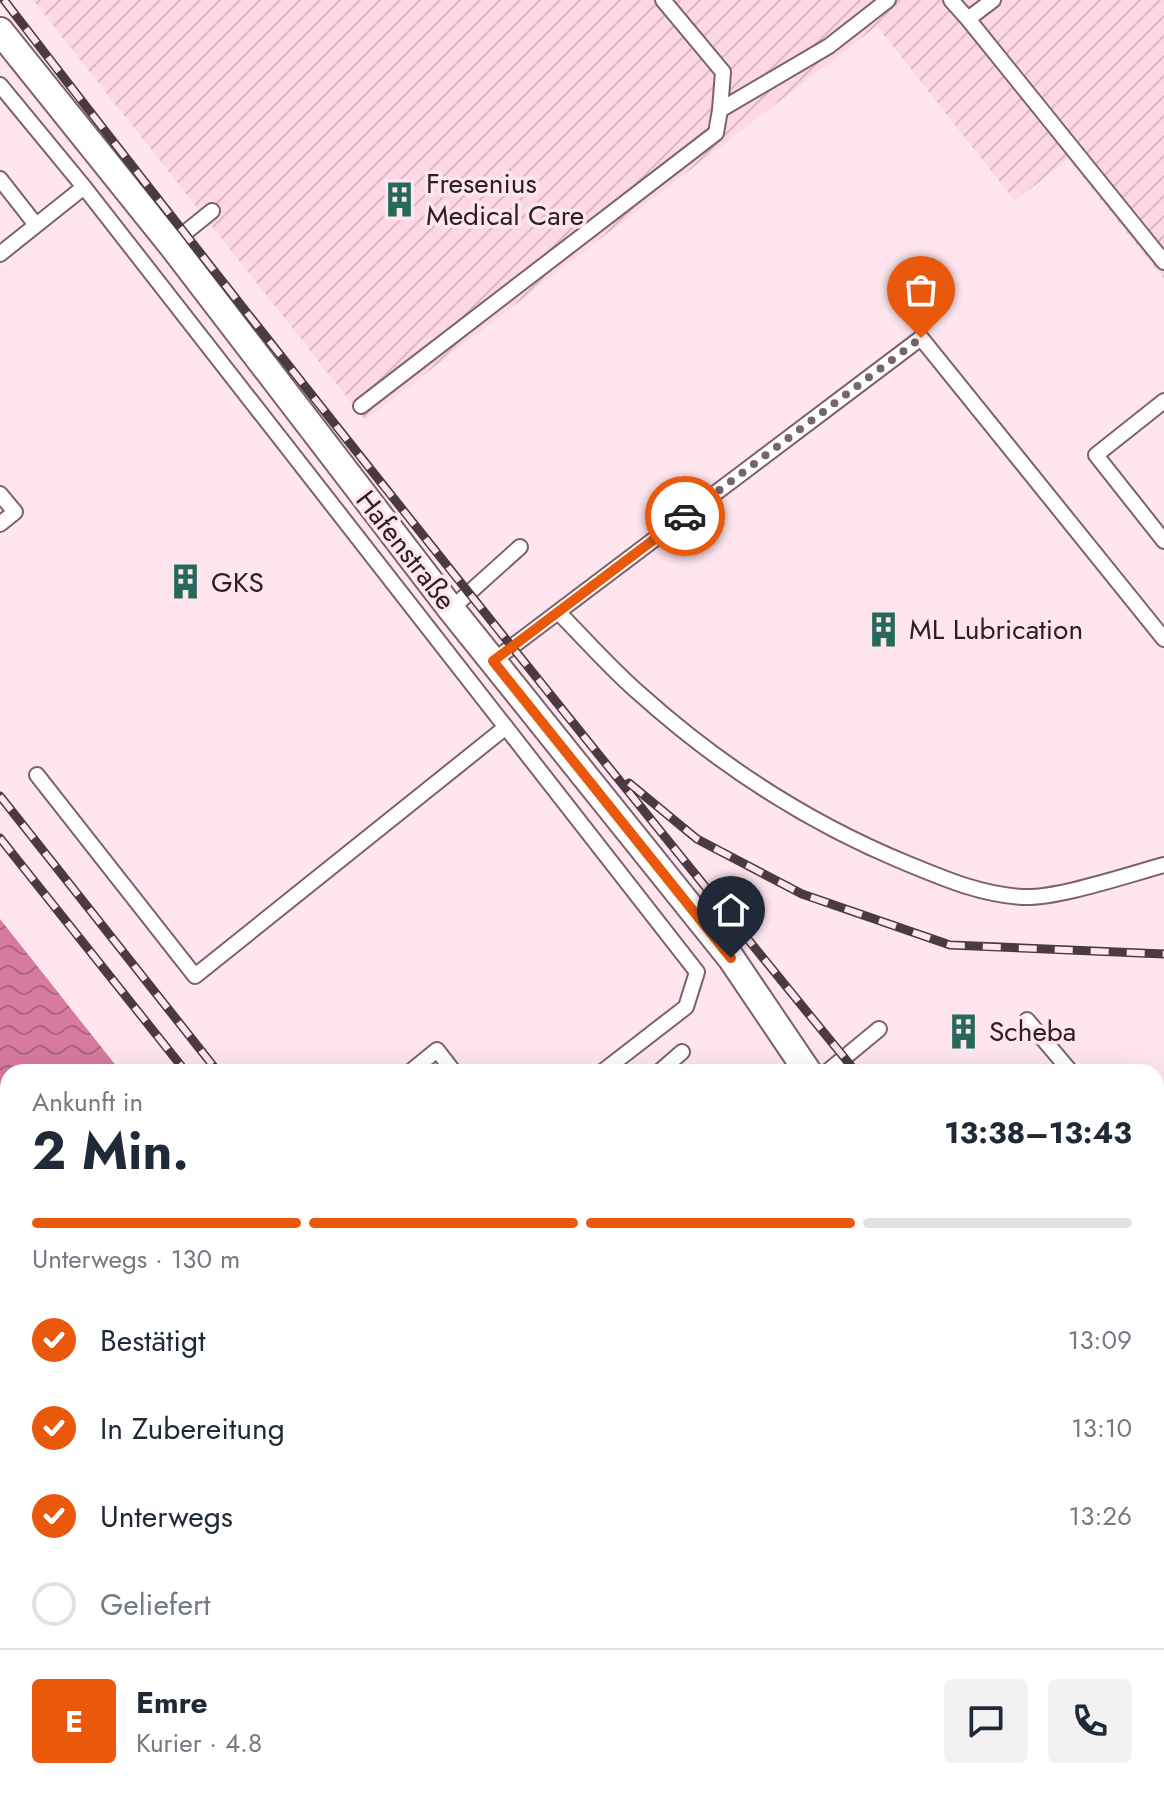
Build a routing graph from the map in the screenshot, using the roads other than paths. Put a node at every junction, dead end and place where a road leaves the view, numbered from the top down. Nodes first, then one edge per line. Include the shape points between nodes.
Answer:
1 (663, 0) edge
2 (888, 0) edge
3 (951, 0) edge
4 (993, 0) edge
5 (968, 19) junction
6 (8, 40) edge
7 (0, 85) edge
8 (720, 110) junction
9 (0, 179) edge
10 (84, 187) junction
11 (212, 211) dead end
12 (36, 225) junction
13 (171, 244) junction
14 (0, 254) edge
15 (1164, 262) edge
16 (1164, 401) edge
17 (361, 406) dead end
18 (0, 494) edge
19 (0, 524) edge
20 (1164, 541) edge
21 (520, 547) dead end
22 (451, 609) junction
23 (558, 612) junction
24 (1164, 639) edge
25 (493, 661) junction
26 (506, 727) junction
27 (37, 775) dead end
28 (1164, 865) edge
29 (1027, 1020) dead end
30 (879, 1029) dead end
31 (682, 1052) dead end
32 (420, 1064) edge
33 (448, 1064) edge
34 (612, 1064) edge
35 (668, 1064) edge
36 (803, 1064) edge
37 (837, 1064) edge
38 (1064, 1064) edge

1 - 8 lane via 723,72
2 - 8 lane via 829,46
3 - 5 lane
4 - 5 lane
5 - 15 lane
6 - 13 street, Hafenstraße
7 - 10 lane
8 - 17 lane via 716,133
9 - 12 lane
10 - 12 lane
10 - 26 lane
11 - 13 lane
12 - 14 lane
13 - 22 street, Hafenstraße
16 - 20 lane via 1096,455
18 - 19 lane via 15,512
21 - 22 lane
22 - 25 street, Hafenstraße
23 - 24 lane via 921,338
23 - 25 lane
23 - 28 lane via 639,693 713,754 866,847 968,889 1024,897
25 - 36 street, Hafenstraße via 731,958
26 - 27 lane via 195,976
26 - 34 lane via 697,972 686,1007
29 - 38 lane
30 - 37 lane
31 - 35 lane
32 - 33 lane via 437,1050

